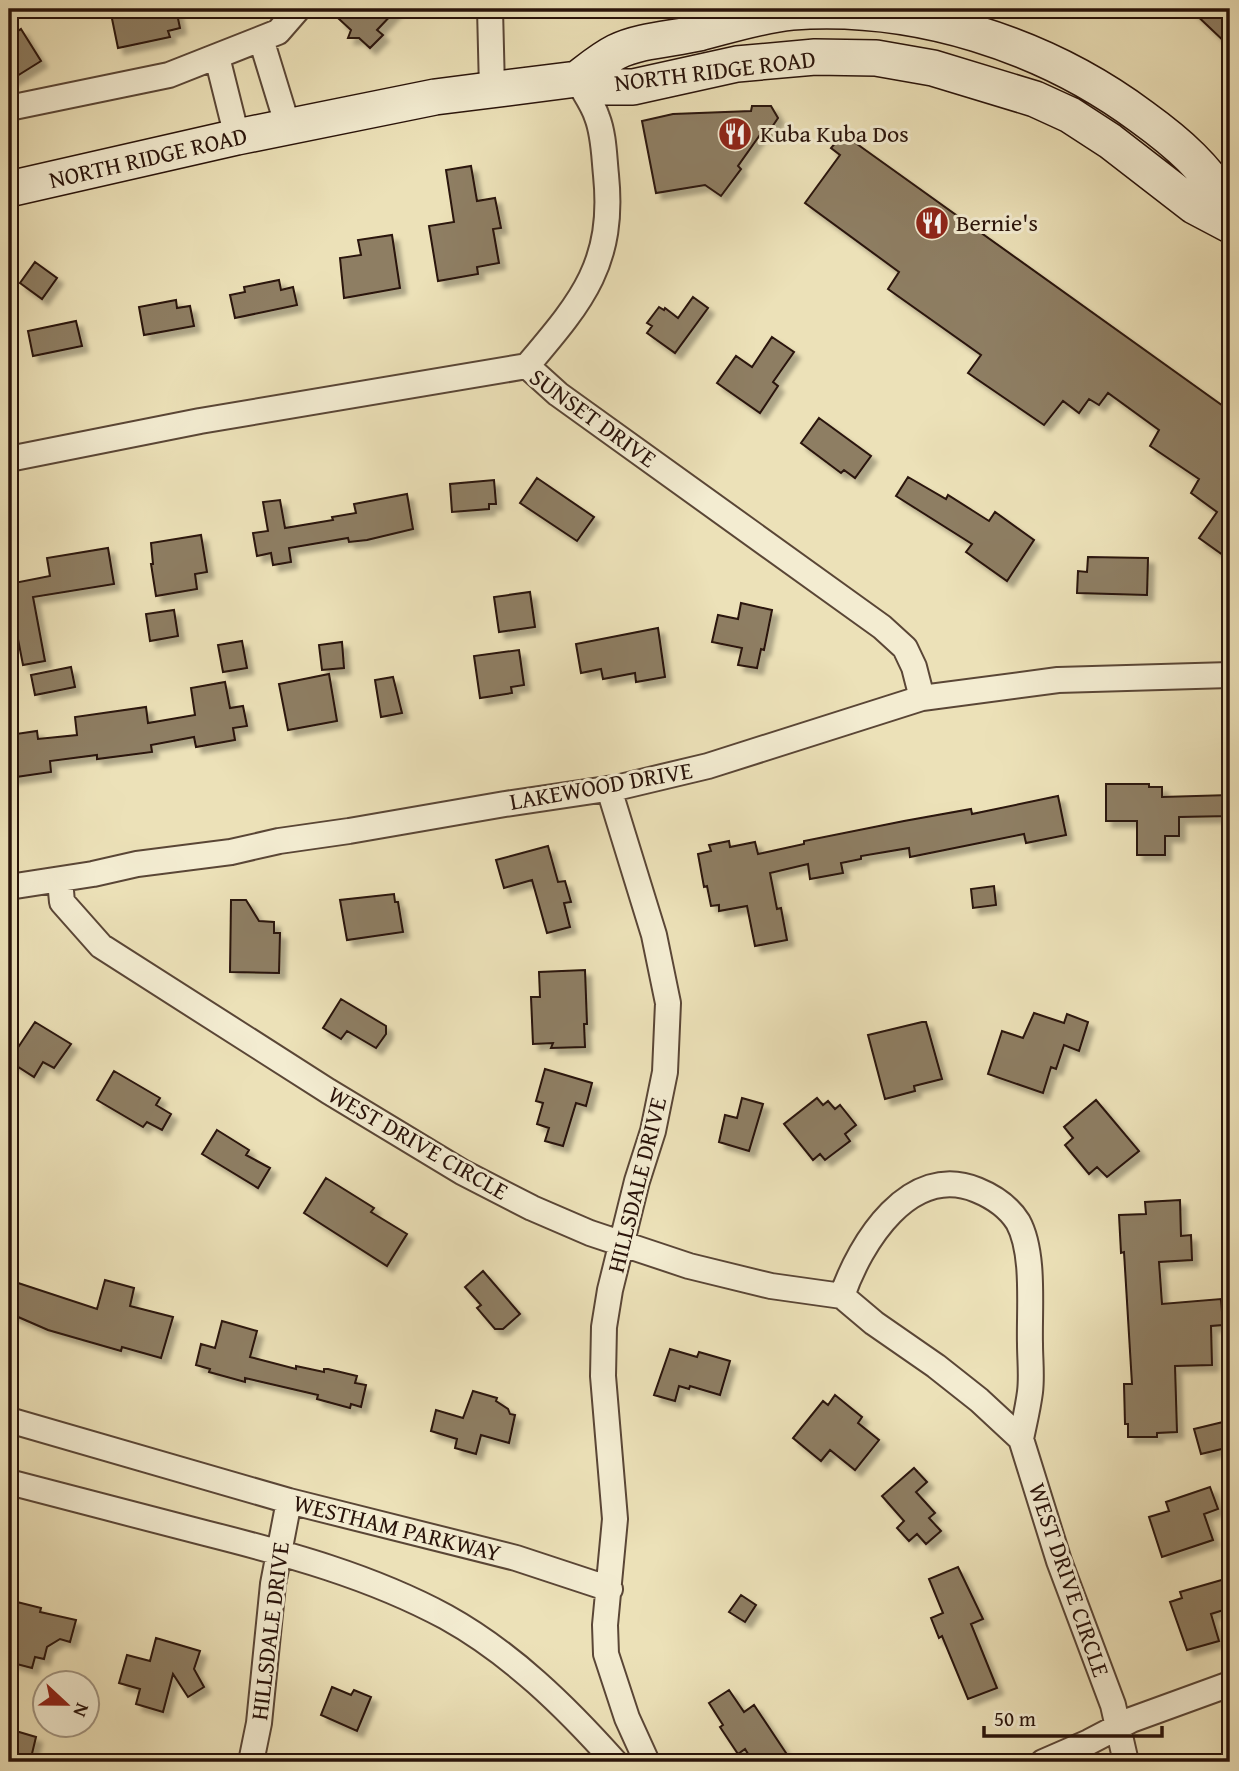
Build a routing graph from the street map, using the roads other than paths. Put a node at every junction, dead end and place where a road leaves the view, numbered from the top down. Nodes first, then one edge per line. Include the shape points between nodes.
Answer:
1 (298, 9) edge
2 (490, 9) edge
3 (261, 39) junction
4 (217, 57) junction
5 (577, 79) junction
6 (492, 89) junction
7 (9, 108) edge
8 (288, 127) junction
9 (237, 137) junction
10 (9, 189) edge
11 (1230, 208) edge
12 (1230, 225) edge
13 (527, 366) junction
14 (9, 459) edge
15 (1230, 675) edge
16 (922, 698) junction
17 (610, 789) junction
18 (60, 880) junction
19 (9, 887) edge
20 (622, 1244) junction
21 (842, 1296) junction
22 (9, 1420) edge
23 (1021, 1439) junction
24 (9, 1482) edge
25 (289, 1501) junction
26 (278, 1552) junction
27 (610, 1590) junction
28 (1230, 1684) edge
29 (1117, 1727) junction
30 (251, 1762) edge
31 (615, 1762) edge
32 (647, 1762) edge
33 (1043, 1762) edge
34 (1126, 1762) edge

1 - 3 street via 278,32
2 - 6 street
3 - 4 street
3 - 8 street
4 - 7 street via 169,75
4 - 9 street
5 - 6 main road, NORTH RIDGE ROAD
5 - 11 main road, NORTH RIDGE ROAD via 616,52 771,15 843,12 900,17 975,34 1072,71 1173,139 1199,163
5 - 12 main road, NORTH RIDGE ROAD via 607,87 633,87 737,64 815,57 876,58 933,68 1035,99 1070,115 1194,206
5 - 13 street via 601,132 607,230 601,258 571,314
6 - 8 main road, NORTH RIDGE ROAD
8 - 9 main road, NORTH RIDGE ROAD
9 - 10 main road, NORTH RIDGE ROAD
13 - 14 street, SUNSET DRIVE via 200,421
13 - 16 street, SUNSET DRIVE via 558,394 882,627 905,648
15 - 16 street, LAKEWOOD DRIVE via 1058,680
16 - 17 street, LAKEWOOD DRIVE via 708,766
17 - 18 street, LAKEWOOD DRIVE
17 - 20 street, HILLSDALE DRIVE via 654,935 668,1003 666,1072
18 - 19 street, LAKEWOOD DRIVE
18 - 20 street, WEST DRIVE CIRCLE via 62,902 101,946 462,1172 532,1208
20 - 21 street, WEST DRIVE CIRCLE via 771,1286
20 - 27 street, HILLSDALE DRIVE via 606,1315 603,1364 615,1519
21 - 23 street via 936,1366
21 - 23 street, WEST DRIVE CIRCLE via 867,1242 908,1197 947,1183 970,1187 1006,1207 1024,1238 1029,1280 1030,1390
22 - 25 street, WESTHAM PARKWAY
23 - 29 street, WEST DRIVE CIRCLE
24 - 26 street
25 - 26 street, HILLSDALE DRIVE
25 - 27 street, WESTHAM PARKWAY via 516,1558
26 - 30 street, HILLSDALE DRIVE
26 - 31 street via 402,1595 448,1619 510,1660
27 - 32 street via 606,1654 626,1717
28 - 29 street
29 - 33 street
29 - 34 street, WEST DRIVE CIRCLE

